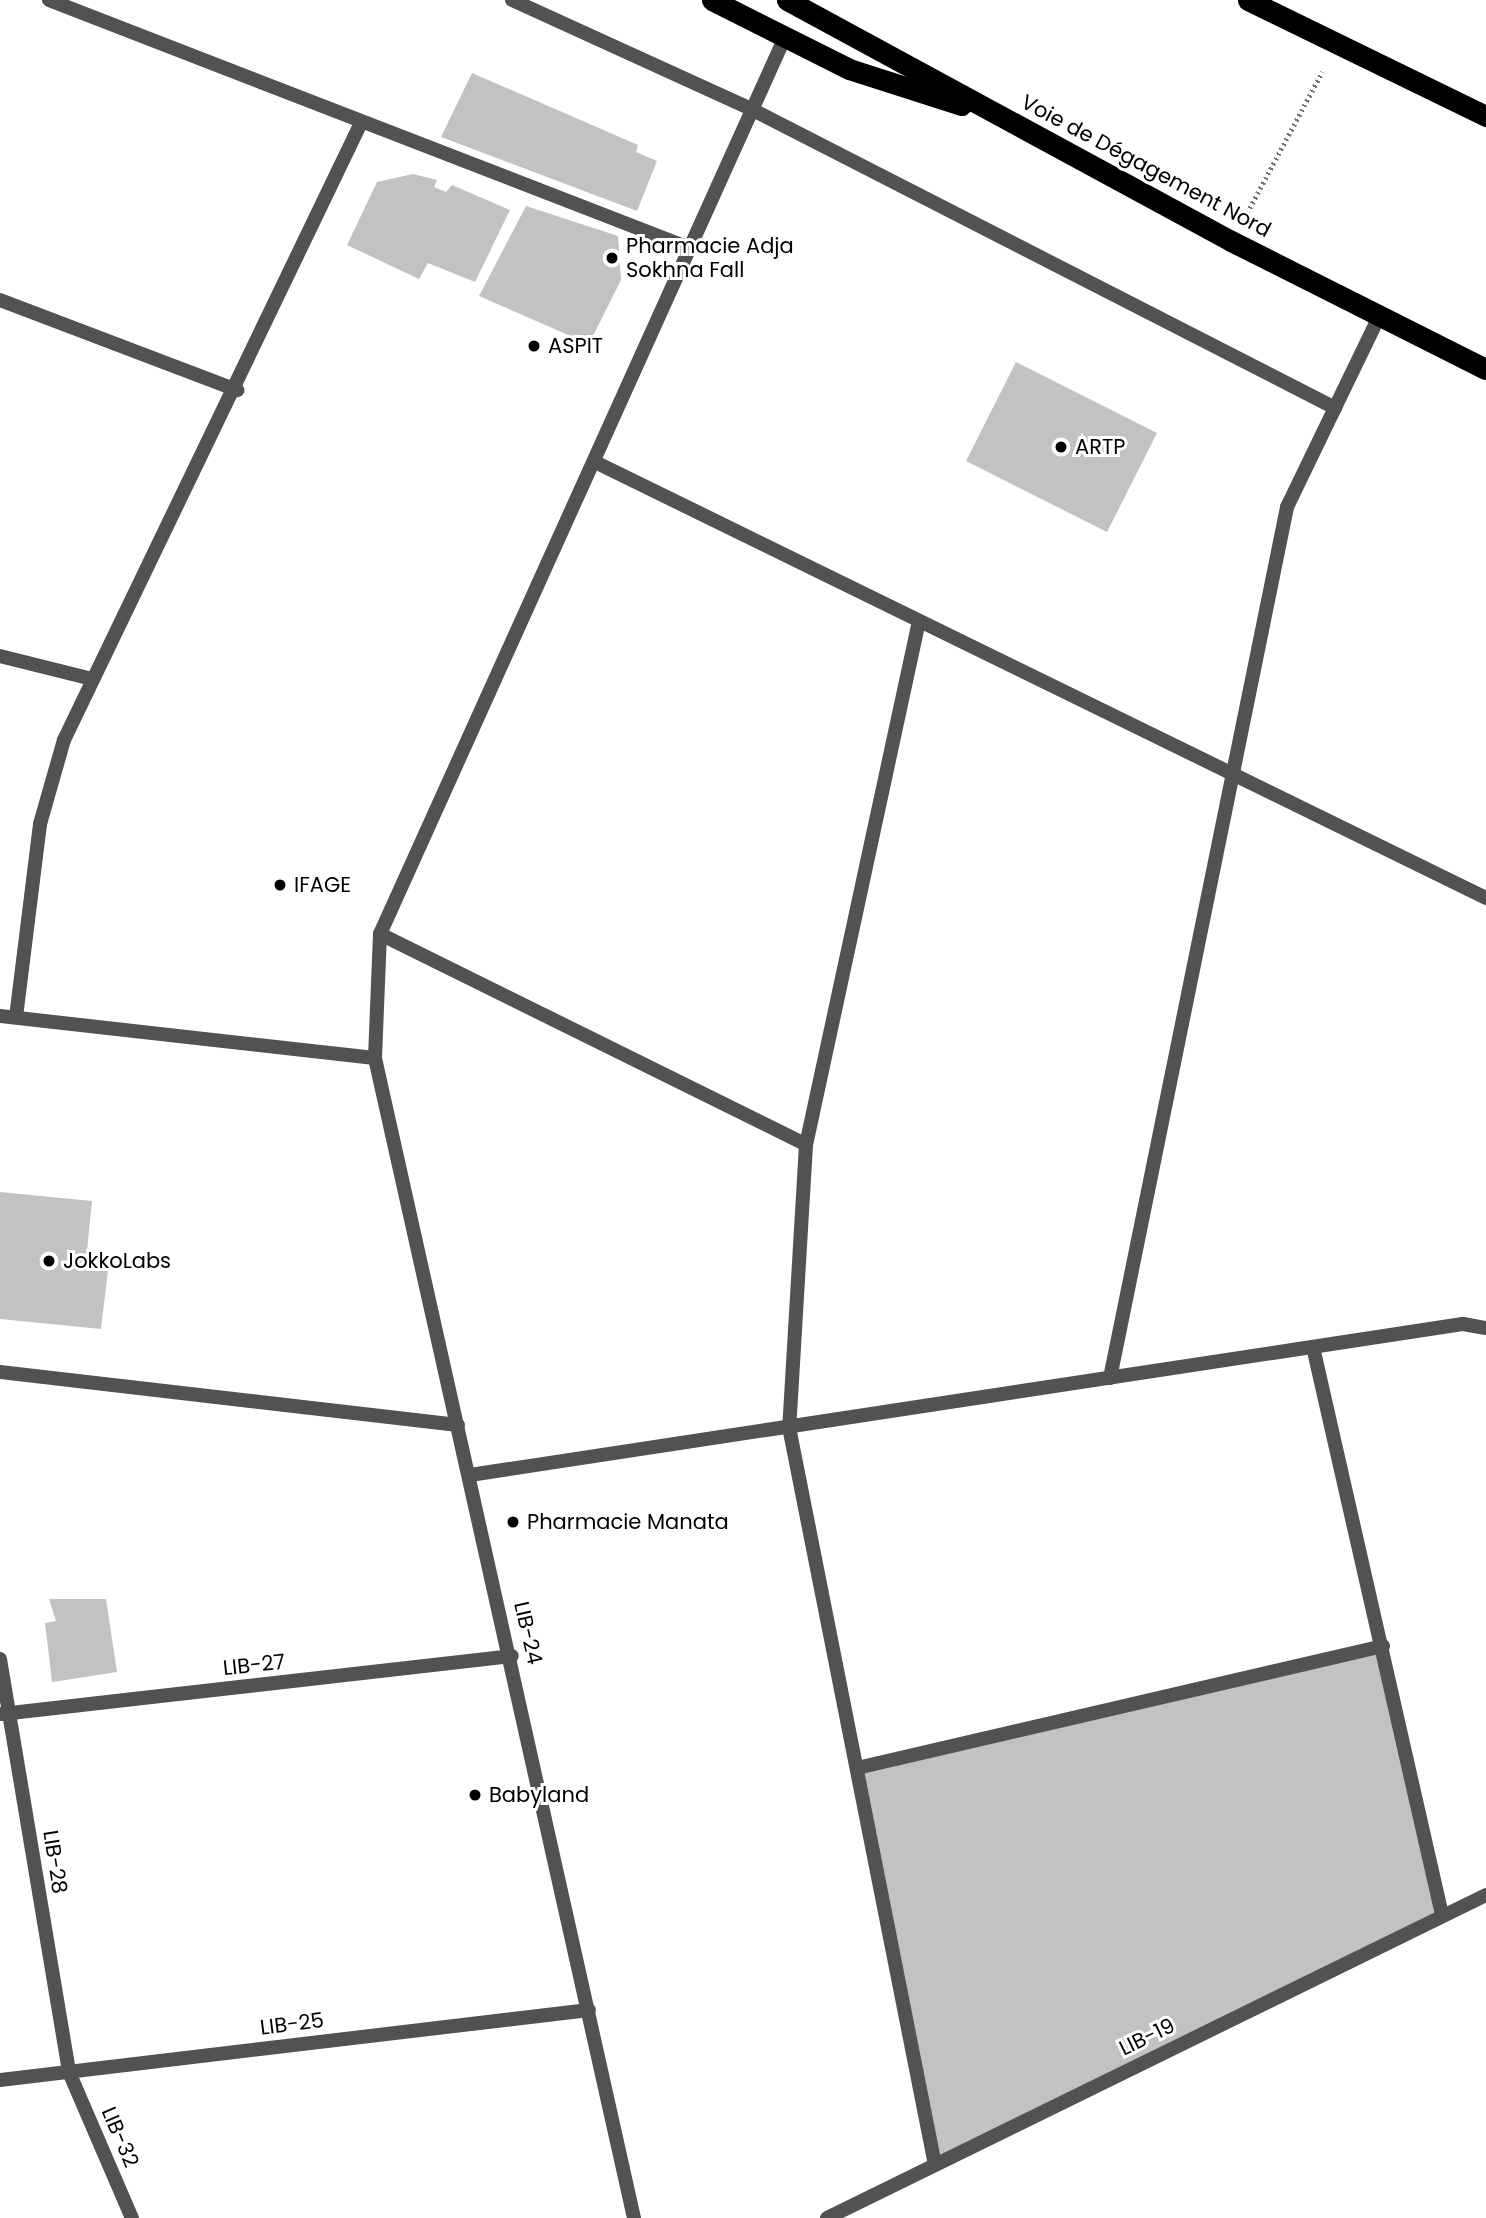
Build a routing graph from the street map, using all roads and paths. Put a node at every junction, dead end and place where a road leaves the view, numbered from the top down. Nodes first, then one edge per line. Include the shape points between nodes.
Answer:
1 (49, 0) edge
2 (512, 0) edge
3 (712, 0) edge
4 (787, 0) edge
5 (1248, 0) edge
6 (785, 37) junction
7 (1339, 42) junction
8 (753, 110) junction
9 (1486, 116) edge
10 (1010, 121) junction
11 (361, 123) junction
12 (1231, 241) junction
13 (692, 249) junction
14 (0, 300) edge
15 (1380, 316) junction
16 (1486, 369) edge
17 (237, 390) junction
18 (1335, 408) junction
19 (595, 462) junction
20 (919, 621) junction
21 (0, 656) edge
22 (92, 679) junction
23 (1233, 776) junction
24 (1486, 898) edge
25 (380, 933) junction
26 (0, 1016) edge
27 (16, 1017) junction
28 (374, 1058) junction
29 (806, 1145) junction
30 (1486, 1328) edge
31 (1313, 1347) junction
32 (0, 1372) edge
33 (1110, 1378) junction
34 (458, 1425) junction
35 (789, 1427) junction
36 (470, 1475) junction
37 (1383, 1646) junction
38 (512, 1656) junction
39 (0, 1659) edge
40 (5, 1714) edge
41 (857, 1768) junction
42 (1486, 1895) edge
43 (1442, 1915) junction
44 (589, 2010) junction
45 (69, 2072) junction
46 (0, 2080) edge
47 (935, 2165) junction
48 (132, 2218) edge
49 (634, 2218) edge
50 (827, 2218) edge

1 - 11 street
2 - 8 street
3 - 6 highway
4 - 10 highway, Voie de Dégagement Nord
5 - 7 highway
6 - 8 street
6 - 10 highway via 849,69
7 - 9 highway
7 - 12 path
8 - 13 street
8 - 18 street
10 - 12 highway, Voie de Dégagement Nord
11 - 13 street
11 - 17 street
12 - 15 highway, Voie de Dégagement Nord
13 - 19 street
14 - 17 street
15 - 16 highway, Voie de Dégagement Nord
15 - 18 street
17 - 22 street
18 - 23 street via 1287,507
19 - 20 street
19 - 25 street
20 - 23 street
20 - 29 street
21 - 22 street
22 - 27 street via 64,740 40,824
23 - 24 street
23 - 33 street
25 - 28 street, LIB-24
25 - 29 street
26 - 27 street
27 - 28 street
28 - 34 street, LIB-24
29 - 35 street
30 - 31 street via 1463,1324
31 - 33 street
31 - 37 street
32 - 34 street
33 - 35 street
34 - 36 street, LIB-24
35 - 36 street
35 - 41 street
36 - 38 street, LIB-24
37 - 41 street
37 - 43 street
38 - 40 street, LIB-27
38 - 44 street, LIB-24
39 - 40 street, LIB-28
40 - 45 street, LIB-28
41 - 47 street
42 - 43 street, LIB-19
43 - 47 street, LIB-19
44 - 45 street, LIB-25
44 - 49 street, LIB-24
45 - 46 street, LIB-25
45 - 48 street, LIB-32
47 - 50 street, LIB-19

